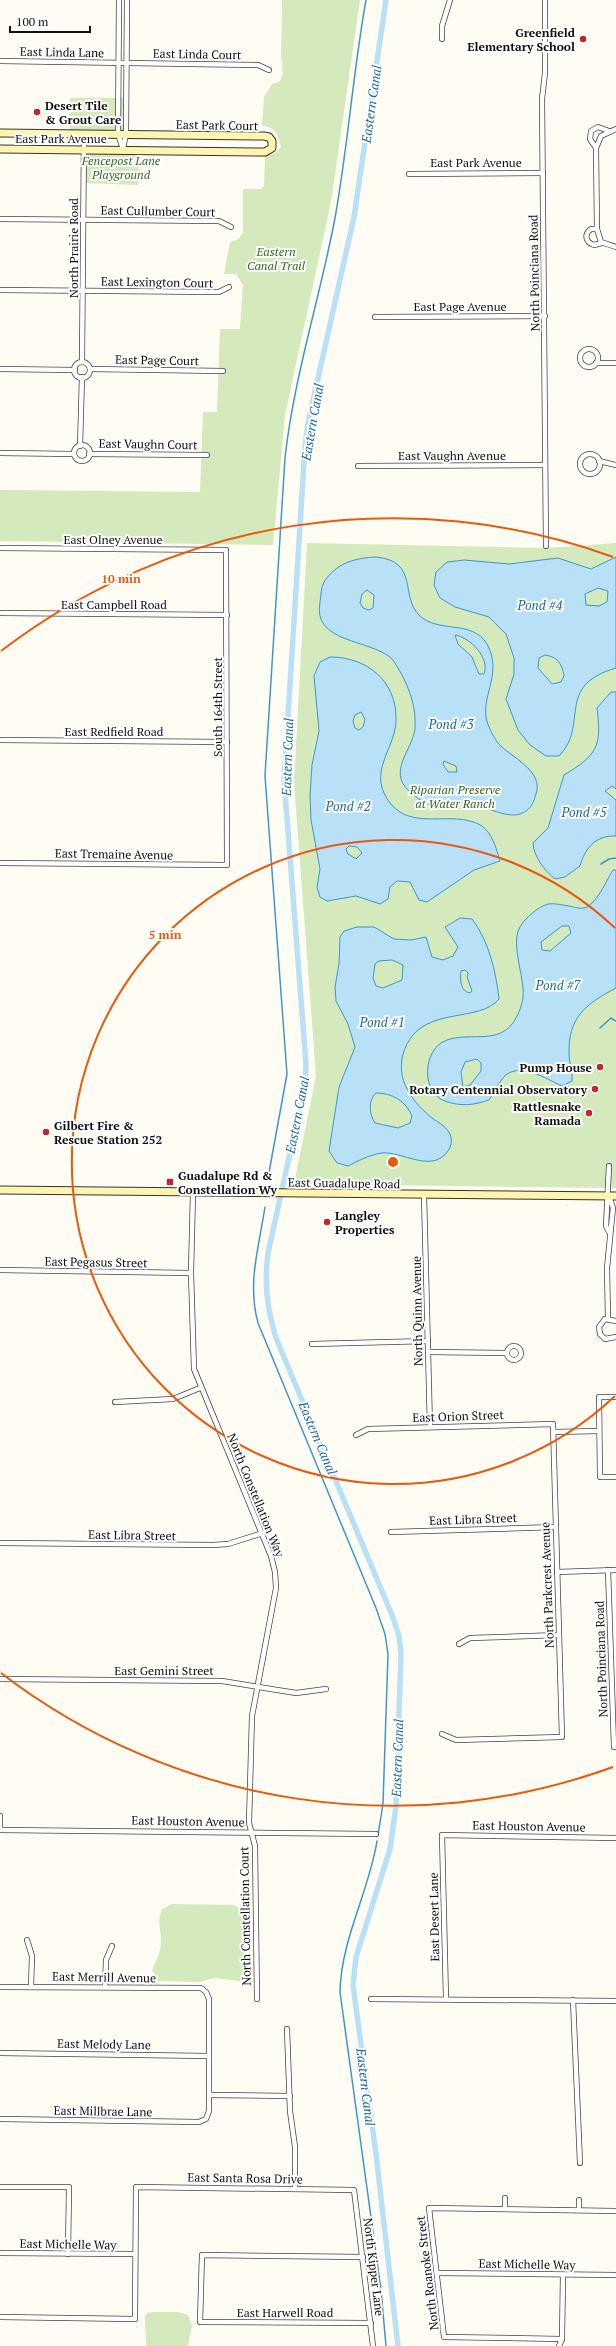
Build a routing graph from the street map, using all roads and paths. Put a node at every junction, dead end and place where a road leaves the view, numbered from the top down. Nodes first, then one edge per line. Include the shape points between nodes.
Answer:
1 (119, 0) edge
2 (127, 0) edge
3 (450, 0) edge
4 (545, 0) edge
5 (442, 39) dead end
6 (0, 61) edge
7 (123, 63) junction
8 (269, 70) dead end
9 (616, 129) edge
10 (609, 131) junction
11 (0, 133) edge
12 (84, 134) junction
13 (122, 134) junction
14 (596, 148) junction
15 (0, 149) edge
16 (123, 149) junction
17 (84, 150) junction
18 (543, 173) junction
19 (409, 174) dead end
20 (0, 219) edge
21 (83, 220) junction
22 (231, 227) dead end
23 (597, 229) junction
24 (601, 243) junction
25 (616, 247) edge
26 (229, 287) dead end
27 (0, 290) edge
28 (83, 290) junction
29 (375, 316) dead end
30 (546, 316) junction
31 (82, 362) junction
32 (596, 363) junction
33 (616, 363) edge
34 (0, 369) edge
35 (90, 369) junction
36 (75, 370) junction
37 (223, 371) dead end
38 (82, 377) junction
39 (80, 446) junction
40 (0, 453) edge
41 (74, 454) junction
42 (89, 454) junction
43 (207, 455) dead end
44 (599, 461) junction
45 (545, 465) junction
46 (616, 465) edge
47 (358, 466) dead end
48 (546, 546) dead end
49 (0, 548) edge
50 (226, 550) joint
51 (0, 614) edge
52 (227, 615) junction
53 (0, 740) edge
54 (227, 742) junction
55 (0, 863) edge
56 (227, 865) joint
57 (609, 1166) dead end
58 (0, 1190) edge
59 (193, 1192) junction
60 (424, 1195) junction
61 (613, 1196) edge
62 (0, 1270) edge
63 (191, 1273) junction
64 (608, 1318) junction
65 (616, 1321) edge
66 (616, 1337) edge
67 (428, 1341) junction
68 (312, 1344) dead end
69 (428, 1352) junction
70 (506, 1353) dead end
71 (200, 1388) junction
72 (616, 1397) edge
73 (115, 1402) dead end
74 (430, 1427) junction
75 (599, 1431) junction
76 (554, 1432) junction
77 (356, 1435) dead end
78 (616, 1477) edge
79 (556, 1527) junction
80 (391, 1532) dead end
81 (263, 1533) junction
82 (0, 1543) edge
83 (608, 1570) junction
84 (616, 1570) edge
85 (557, 1572) junction
86 (559, 1635) junction
87 (459, 1644) dead end
88 (614, 1658) edge
89 (0, 1679) edge
90 (258, 1687) junction
91 (326, 1689) dead end
92 (442, 1734) dead end
93 (615, 1747) edge
94 (0, 1816) edge
95 (0, 1830) edge
96 (251, 1832) junction
97 (376, 1834) dead end
98 (442, 1835) joint
99 (616, 1838) edge
100 (27, 1940) dead end
101 (112, 1946) dead end
102 (31, 1986) junction
103 (0, 1987) edge
104 (105, 1987) junction
105 (257, 1999) dead end
106 (371, 1999) dead end
107 (446, 1999) junction
108 (573, 2000) junction
109 (616, 2001) edge
110 (287, 2029) dead end
111 (0, 2053) edge
112 (209, 2056) junction
113 (209, 2095) junction
114 (290, 2096) junction
115 (0, 2119) edge
116 (580, 2163) dead end
117 (0, 2186) edge
118 (294, 2189) junction
119 (354, 2190) joint
120 (505, 2198) dead end
121 (579, 2200) dead end
122 (505, 2209) junction
123 (579, 2210) junction
124 (616, 2210) edge
125 (0, 2253) edge
126 (68, 2254) junction
127 (135, 2254) junction
128 (363, 2256) junction
129 (438, 2273) junction
130 (563, 2275) junction
131 (616, 2275) edge
132 (0, 2318) edge
133 (371, 2323) junction
134 (562, 2338) junction
135 (372, 2346) edge
136 (559, 2346) edge
137 (564, 2346) edge

1 - 7 street
2 - 7 street
3 - 5 street via 442,26
4 - 18 street, North Poinciana Road
6 - 7 street, East Linda Lane
7 - 8 street, East Linda Court via 258,65
7 - 13 street
7 - 13 street
9 - 10 street
10 - 14 street via 601,136
10 - 14 street via 598,127 591,132 590,139
11 - 12 main road, East Park Avenue
12 - 13 main road, East Park Avenue
12 - 17 street, North Prairie Road
13 - 16 street
13 - 16 street
13 - 16 main road, East Park Court via 264,136 269,137 273,145 265,152
14 - 23 street
15 - 17 main road, East Park Avenue
16 - 17 main road, East Park Avenue
17 - 21 street, North Prairie Road
18 - 19 street, East Park Avenue
18 - 30 street, North Poinciana Road
20 - 21 street, East Cullumber Court
21 - 22 street, East Cullumber Court via 219,221
21 - 28 street, North Prairie Road
23 - 24 street
23 - 24 street via 591,229 586,237 590,244
24 - 25 street
26 - 28 street, East Lexington Court via 219,292
27 - 28 street, East Lexington Court
28 - 31 street, North Prairie Road
29 - 30 street, East Page Avenue
30 - 45 street, North Poinciana Road
31 - 35 street
31 - 36 street via 76,365
32 - 32 street via 590,368 585,367 580,360 581,354 588,349 594,351 598,356
32 - 33 street
34 - 36 street
35 - 37 street, East Page Court
35 - 38 street via 88,375
36 - 38 street via 76,374
38 - 39 street
39 - 41 street
39 - 42 street via 87,447
40 - 41 street
41 - 42 street via 80,460 85,460
42 - 43 street, East Vaughn Court
44 - 44 street via 596,456 587,455 582,459 581,468 588,474 595,473 599,468
44 - 46 street
45 - 47 street, East Vaughn Avenue
45 - 48 street, North Poinciana Road
49 - 50 street, East Olney Avenue
50 - 52 street, South 164th Street
51 - 52 street, East Campbell Road
52 - 54 street, South 164th Street
53 - 54 street, East Redfield Road
54 - 56 street, South 164th Street
55 - 56 street, East Tremaine Avenue
57 - 61 street
58 - 59 main road, East Guadalupe Road
59 - 60 main road, East Guadalupe Road
59 - 63 street, North Constellation Way
60 - 61 main road, East Guadalupe Road
60 - 67 street, North Quinn Avenue
61 - 64 street via 606,1207 606,1224 609,1232
62 - 63 street, East Pegasus Street
63 - 71 street, North Constellation Way via 194,1369
64 - 65 street
64 - 66 street via 600,1324 600,1334 609,1339
67 - 68 street
67 - 69 street, North Quinn Avenue
69 - 70 street
69 - 74 street, North Quinn Avenue
71 - 73 street via 173,1399
71 - 81 street, North Constellation Way
72 - 75 street via 599,1397
74 - 76 street, East Orion Street via 553,1424
74 - 77 street, East Orion Street via 368,1429
75 - 76 street
75 - 78 street via 600,1477
76 - 79 street, North Parkcrest Avenue
79 - 80 street, East Libra Street
79 - 85 street, North Parkcrest Avenue
81 - 82 street, East Libra Street via 228,1544 213,1545
81 - 90 street, North Constellation Way via 275,1572 276,1588
83 - 84 street
83 - 85 street
83 - 88 street, North Poinciana Road
85 - 86 street, North Parkcrest Avenue
86 - 87 street via 470,1638
86 - 92 street, North Parkcrest Avenue via 562,1737 456,1740
88 - 93 street, North Poinciana Road
89 - 90 street, East Gemini Street via 222,1681
90 - 91 street, East Gemini Street via 296,1693
90 - 96 street, North Constellation Way via 252,1716 249,1823
94 - 95 street
95 - 96 street, East Houston Avenue
96 - 97 street, East Houston Avenue
96 - 105 street, North Constellation Court via 255,1846
98 - 99 street, East Houston Avenue
98 - 107 street, East Desert Lane
100 - 102 street via 32,1956
101 - 104 street via 106,1960
102 - 103 street, East Merrill Avenue
102 - 104 street, East Merrill Avenue
104 - 112 street, East Merrill Avenue via 201,1988 209,1999
106 - 107 street
107 - 108 street
108 - 109 street
108 - 116 street
110 - 114 street
111 - 112 street, East Melody Lane
112 - 113 street
113 - 114 street
113 - 115 street, East Millbrae Lane via 209,2111 206,2119 199,2122
114 - 118 street via 295,2147
117 - 126 street via 69,2187
118 - 119 street, East Santa Rosa Drive
118 - 127 street, East Santa Rosa Drive via 136,2187
119 - 128 street, North Kipper Lane
120 - 122 street
121 - 123 street
122 - 123 street
122 - 129 street, North Roanoke Street via 429,2208
123 - 124 street
125 - 126 street, East Michelle Way
126 - 127 street, East Michelle Way
127 - 132 street via 135,2319
128 - 133 street, North Kipper Lane
128 - 133 street, East Harwell Road via 202,2255 200,2322
129 - 130 street, East Michelle Way
129 - 134 street, North Roanoke Street via 444,2337
130 - 131 street, East Michelle Way
130 - 134 street
133 - 135 street, North Kipper Lane
134 - 136 street
134 - 137 street

